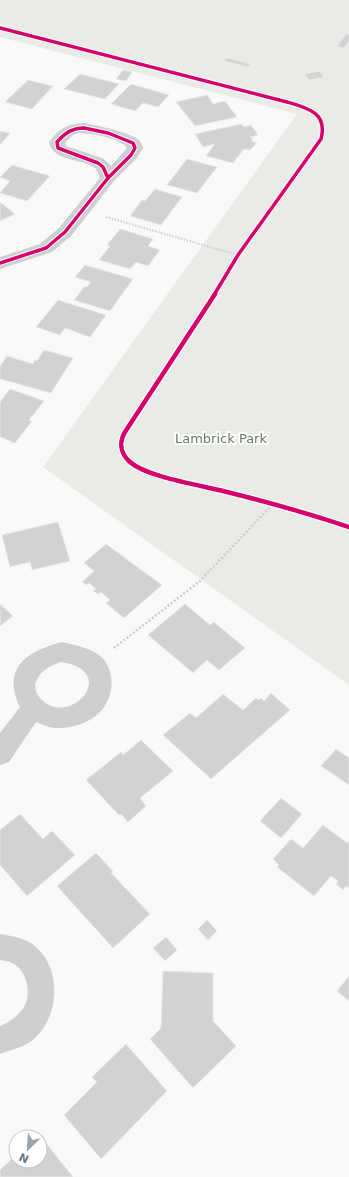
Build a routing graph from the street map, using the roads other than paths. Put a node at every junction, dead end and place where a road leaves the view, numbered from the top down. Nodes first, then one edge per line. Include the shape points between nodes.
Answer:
1 (108, 178) dead end
2 (0, 263) edge
3 (33, 708) junction
4 (0, 754) edge
5 (0, 947) edge
6 (0, 1040) edge

1 - 2 street via 65,232 46,248
3 - 3 street via 26,699 25,678 30,668 39,660 50,654 74,652 94,663 101,684 99,695 82,713 56,718
3 - 4 street via 14,731
5 - 6 street via 21,952 31,960 39,972 42,986 35,1016 25,1028 12,1037

